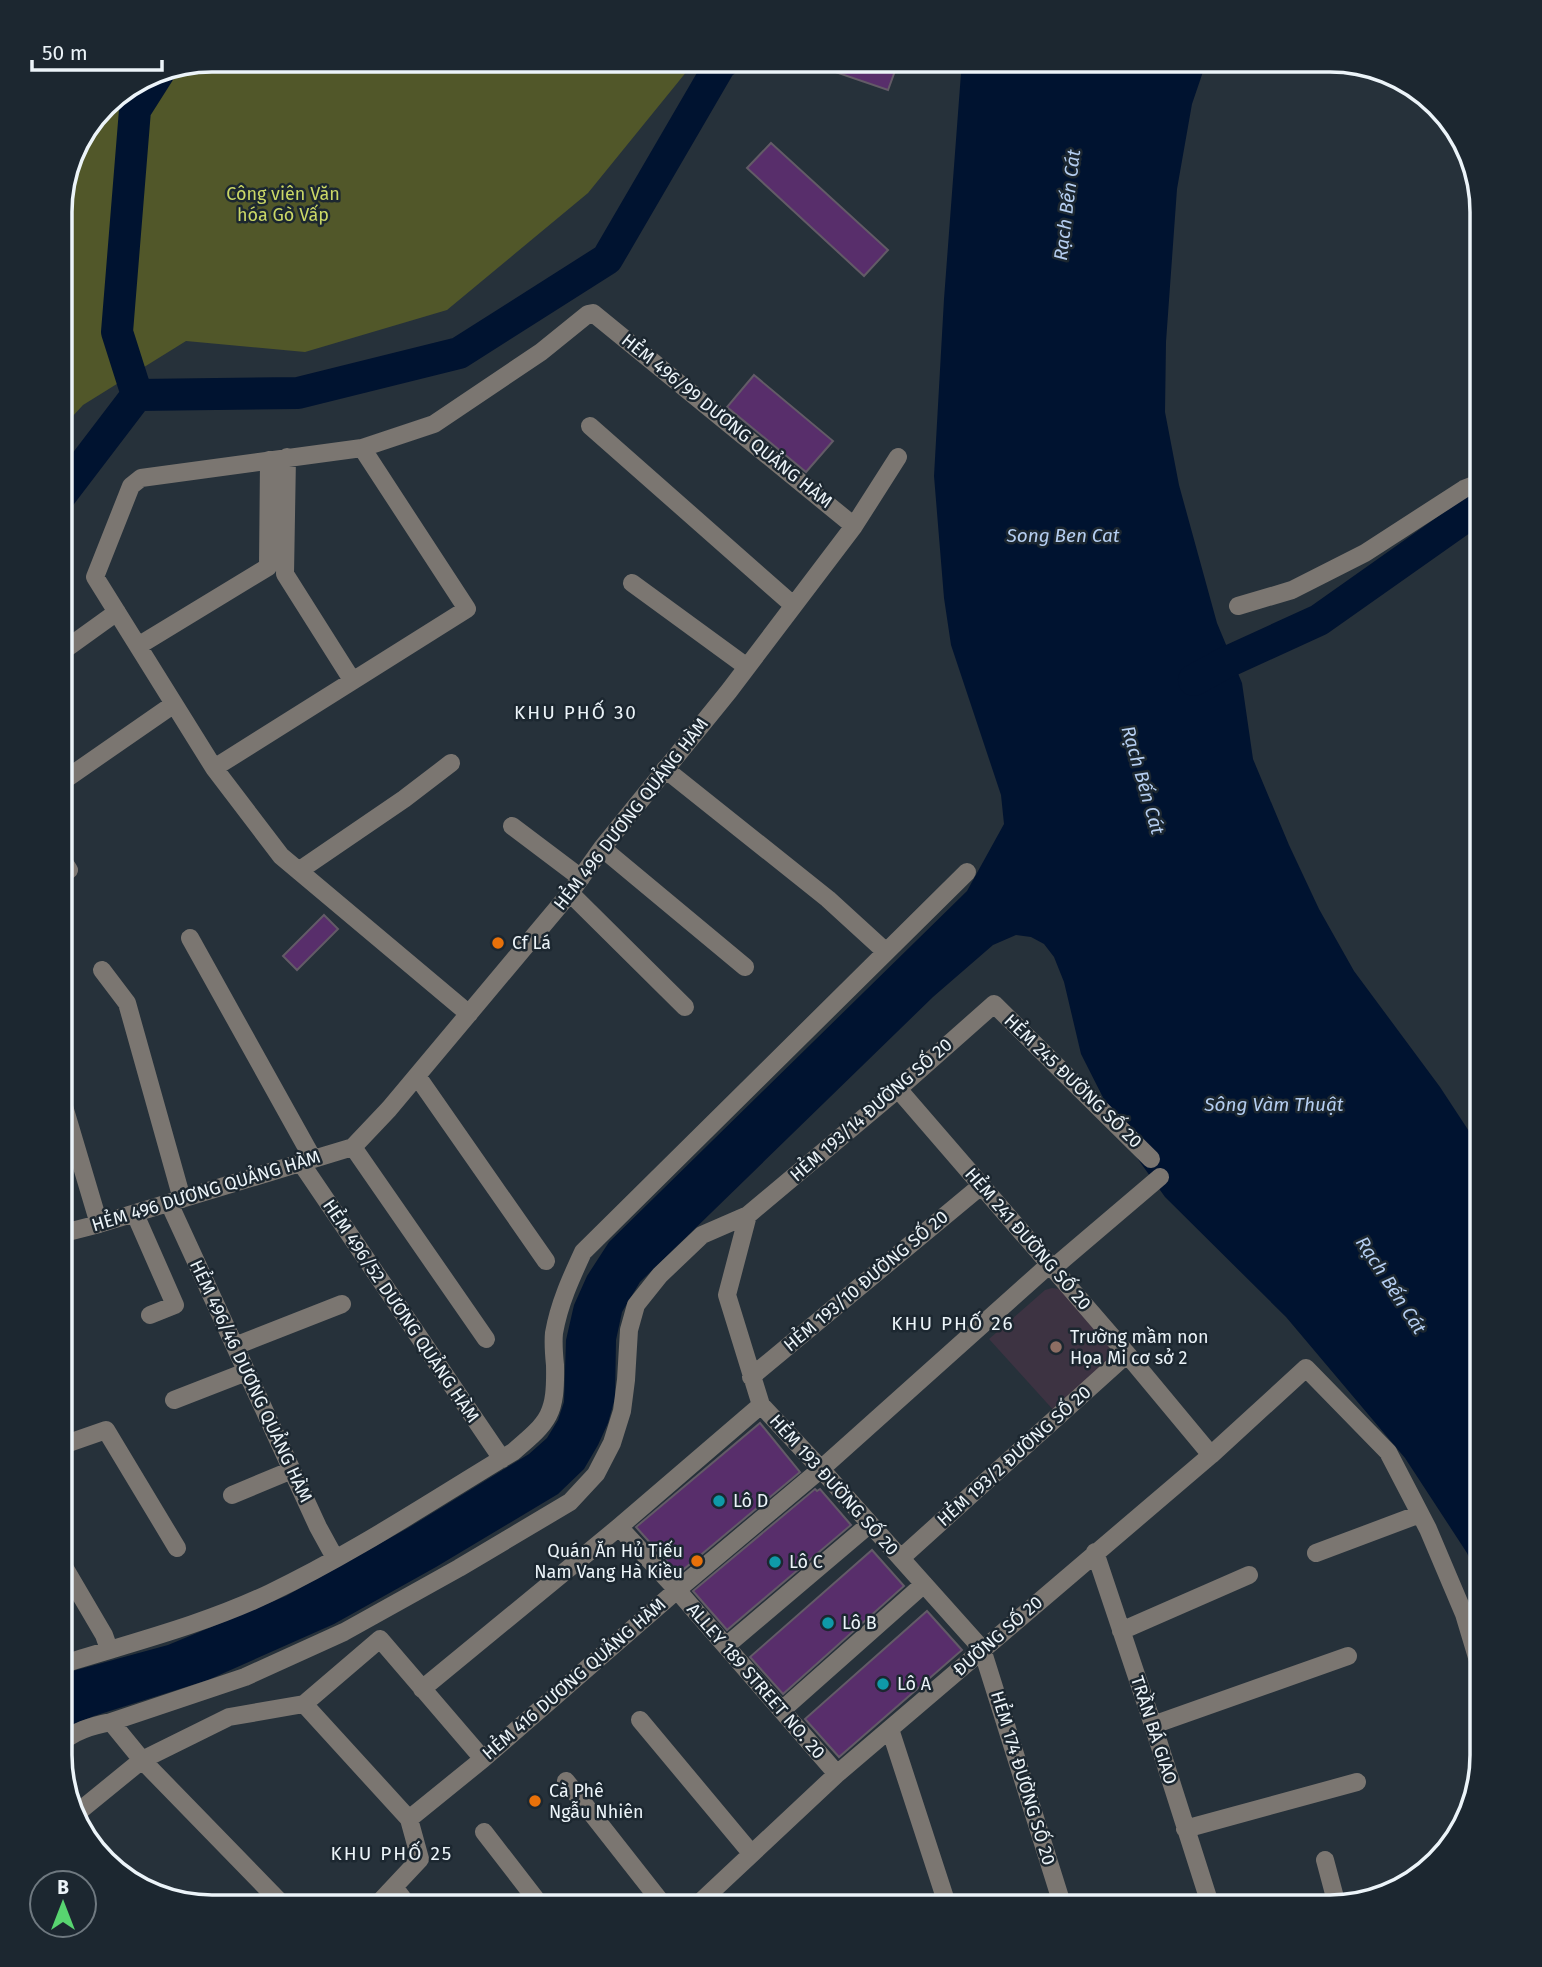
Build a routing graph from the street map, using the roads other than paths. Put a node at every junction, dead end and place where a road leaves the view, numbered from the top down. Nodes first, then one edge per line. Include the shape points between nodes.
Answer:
1 (590, 426) dead end
2 (362, 448) junction
3 (287, 457) junction
4 (898, 457) dead end
5 (269, 460) junction
6 (1470, 486) edge
7 (854, 526) junction
8 (268, 567) junction
9 (285, 574) junction
10 (632, 583) dead end
11 (793, 605) junction
12 (1238, 606) dead end
13 (117, 612) junction
14 (72, 644) edge
15 (138, 646) junction
16 (747, 667) junction
17 (352, 680) junction
18 (174, 704) junction
19 (451, 763) dead end
20 (214, 768) junction
21 (666, 769) junction
22 (72, 775) edge
23 (512, 826) dead end
24 (602, 848) junction
25 (300, 870) junction
26 (967, 872) dead end
27 (580, 878) junction
28 (569, 893) junction
29 (190, 938) dead end
30 (887, 952) junction
31 (745, 967) dead end
32 (102, 970) dead end
33 (994, 1004) joint
34 (685, 1007) dead end
35 (469, 1014) junction
36 (416, 1076) junction
37 (898, 1088) junction
38 (72, 1133) edge
39 (353, 1147) junction
40 (1152, 1159) dead end
41 (307, 1161) junction
42 (1160, 1177) dead end
43 (982, 1185) junction
44 (176, 1201) junction
45 (135, 1214) junction
46 (748, 1215) junction
47 (99, 1224) junction
48 (72, 1231) edge
49 (546, 1261) dead end
50 (1051, 1266) junction
51 (342, 1304) dead end
52 (150, 1315) dead end
53 (486, 1339) dead end
54 (234, 1346) junction
55 (1127, 1354) junction
56 (246, 1372) junction
57 (751, 1377) junction
58 (174, 1400) dead end
59 (761, 1405) junction
60 (72, 1442) edge
61 (1211, 1455) junction
62 (502, 1459) junction
63 (821, 1469) junction
64 (292, 1470) junction
65 (232, 1495) dead end
66 (1420, 1514) junction
67 (870, 1524) junction
68 (619, 1527) junction
69 (177, 1548) dead end
70 (1095, 1552) junction
71 (1316, 1552) dead end
72 (901, 1558) junction
73 (335, 1559) junction
74 (1249, 1575) dead end
75 (72, 1580) edge
76 (924, 1584) junction
77 (677, 1590) junction
78 (1121, 1631) junction
79 (1470, 1634) edge
80 (726, 1646) junction
81 (109, 1649) junction
82 (982, 1649) junction
83 (1348, 1656) dead end
84 (72, 1661) edge
85 (422, 1689) junction
86 (304, 1704) junction
87 (782, 1710) junction
88 (640, 1720) dead end
89 (111, 1722) junction
90 (1153, 1725) junction
91 (890, 1729) junction
92 (72, 1734) edge
93 (483, 1759) junction
94 (142, 1760) junction
95 (837, 1774) junction
96 (566, 1781) dead end
97 (1357, 1782) dead end
98 (83, 1809) edge
99 (409, 1819) junction
100 (1185, 1829) junction
101 (484, 1832) dead end
102 (751, 1853) junction
103 (1325, 1860) dead end
104 (394, 1887) junction
105 (272, 1895) edge
106 (387, 1895) edge
107 (400, 1895) edge
108 (532, 1895) edge
109 (655, 1895) edge
110 (708, 1895) edge
111 (944, 1895) edge
112 (1059, 1895) edge
113 (1207, 1895) edge
114 (1335, 1895) edge

1 - 11 street
2 - 3 street
2 - 7 street, HẺM 496/99 DƯƠNG QUẢNG HÀM via 434,424 595,313
2 - 17 street via 467,609
3 - 5 street
3 - 9 street
4 - 7 street, HẺM 496 DƯƠNG QUẢNG HÀM
5 - 8 street
5 - 13 street via 141,478 131,486 95,577
6 - 12 street via 1365,553 1292,590
7 - 11 street, HẺM 496 DƯƠNG QUẢNG HÀM
8 - 9 street
8 - 15 street
9 - 17 street
10 - 16 street
11 - 16 street, HẺM 496 DƯƠNG QUẢNG HÀM
13 - 14 street
13 - 15 street
15 - 18 street
16 - 21 street, HẺM 496 DƯƠNG QUẢNG HÀM
17 - 20 street
18 - 20 street
18 - 22 street
19 - 25 street
20 - 25 street via 281,856
21 - 24 street, HẺM 496 DƯƠNG QUẢNG HÀM
21 - 30 street
23 - 27 street
24 - 27 street, HẺM 496 DƯƠNG QUẢNG HÀM
24 - 31 street
25 - 35 street
26 - 30 street
27 - 28 street, HẺM 496 DƯƠNG QUẢNG HÀM
28 - 34 street
28 - 35 street, HẺM 496 DƯƠNG QUẢNG HÀM
29 - 41 street, HẺM 496/52 DƯƠNG QUẢNG HÀM
30 - 62 street via 583,1252 563,1297 554,1336 552,1409 539,1431
32 - 44 street, HẺM 496/46 DƯƠNG QUẢNG HÀM via 127,1003
33 - 37 street, HẺM 193/14 ĐƯỜNG SỐ 20
33 - 40 street, HẺM 245 ĐƯỜNG SỐ 20
35 - 36 street, HẺM 496 DƯƠNG QUẢNG HÀM
36 - 39 street, HẺM 496 DƯƠNG QUẢNG HÀM
36 - 49 street
37 - 43 street, HẺM 241 ĐƯỜNG SỐ 20
37 - 46 street, HẺM 193/14 ĐƯỜNG SỐ 20
38 - 47 street
39 - 41 street, HẺM 496 DƯƠNG QUẢNG HÀM
39 - 53 street
41 - 44 street, HẺM 496 DƯƠNG QUẢNG HÀM
41 - 62 street, HẺM 496/52 DƯƠNG QUẢNG HÀM
42 - 50 street, HẺM 416 DƯƠNG QUẢNG HÀM
43 - 50 street, HẺM 241 ĐƯỜNG SỐ 20
43 - 57 street, HẺM 193/10 ĐƯỜNG SỐ 20
44 - 45 street, HẺM 496 DƯƠNG QUẢNG HÀM
44 - 54 street, HẺM 496/46 DƯƠNG QUẢNG HÀM
45 - 47 street, HẺM 496 DƯƠNG QUẢNG HÀM
45 - 52 street via 175,1305
46 - 57 street, HẺM 193 ĐƯỜNG SỐ 20 via 727,1295
46 - 89 street, HẺM 193/14 ĐƯỜNG SỐ 20 via 702,1235 636,1305 629,1330 622,1411 612,1443 596,1474 570,1502 344,1632 245,1677
47 - 48 street, HẺM 496 DƯƠNG QUẢNG HÀM
50 - 55 street, HẺM 241 ĐƯỜNG SỐ 20
50 - 63 street, HẺM 416 DƯƠNG QUẢNG HÀM
51 - 54 street
54 - 56 street, HẺM 496/46 DƯƠNG QUẢNG HÀM
55 - 61 street, HẺM 241 ĐƯỜNG SỐ 20
55 - 72 street, HẺM 193/2 ĐƯỜNG SỐ 20
56 - 58 street
56 - 64 street, HẺM 496/46 DƯƠNG QUẢNG HÀM
57 - 59 street, HẺM 193 ĐƯỜNG SỐ 20
59 - 63 street, HẺM 193 ĐƯỜNG SỐ 20
59 - 68 street
60 - 69 street via 106,1430
61 - 66 street, ĐƯỜNG SỐ 20 via 1306,1368 1388,1452
61 - 70 street, ĐƯỜNG SỐ 20
62 - 73 street
63 - 67 street, HẺM 193 ĐƯỜNG SỐ 20
63 - 77 street, HẺM 416 DƯƠNG QUẢNG HÀM
64 - 65 street
64 - 73 street, HẺM 496/46 DƯƠNG QUẢNG HÀM
66 - 71 street
66 - 79 street
67 - 72 street, HẺM 193 ĐƯỜNG SỐ 20
67 - 80 street
68 - 77 street, ALLEY 189 STREET NO. 20
68 - 85 street
70 - 78 street, TRẦN BÁ GIAO
70 - 82 street, ĐƯỜNG SỐ 20
72 - 76 street, HẺM 193 ĐƯỜNG SỐ 20
73 - 81 street via 191,1625
74 - 78 street
75 - 81 street
76 - 82 street, HẺM 193 ĐƯỜNG SỐ 20
76 - 87 street
77 - 80 street, ALLEY 189 STREET NO. 20
77 - 93 street, HẺM 416 DƯƠNG QUẢNG HÀM
78 - 90 street, TRẦN BÁ GIAO
80 - 87 street, ALLEY 189 STREET NO. 20
81 - 84 street
82 - 91 street, ĐƯỜNG SỐ 20
82 - 112 street, HẺM 174 ĐƯỜNG SỐ 20
83 - 90 street
85 - 86 street via 380,1639
85 - 93 street
86 - 94 street via 229,1717
86 - 99 street
87 - 95 street, ALLEY 189 STREET NO. 20
88 - 102 street
89 - 92 street, HẺM 193/14 ĐƯỜNG SỐ 20
89 - 94 street
90 - 100 street, TRẦN BÁ GIAO
91 - 95 street, ĐƯỜNG SỐ 20
91 - 111 street
93 - 99 street, HẺM 416 DƯƠNG QUẢNG HÀM
94 - 98 street
94 - 105 street
95 - 102 street, ĐƯỜNG SỐ 20
96 - 109 street
97 - 100 street
99 - 104 street via 420,1859
100 - 113 street, TRẦN BÁ GIAO
101 - 108 street
102 - 110 street, ĐƯỜNG SỐ 20
103 - 114 street
104 - 106 street
104 - 107 street

